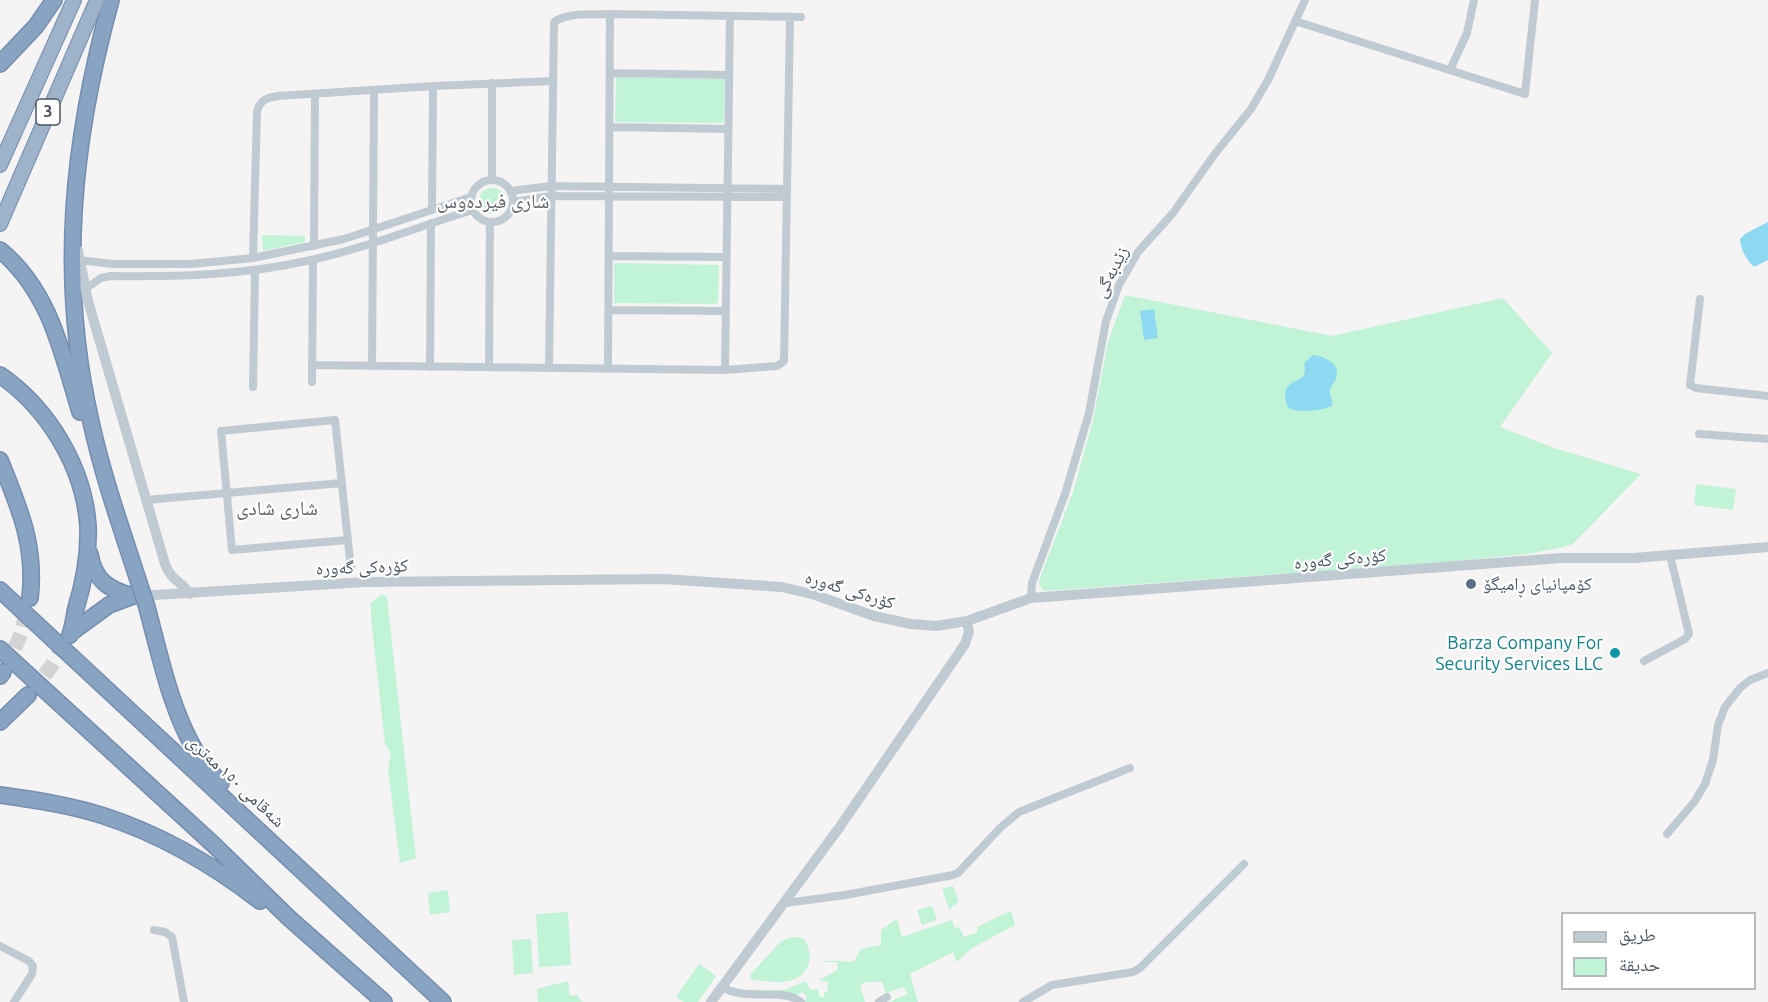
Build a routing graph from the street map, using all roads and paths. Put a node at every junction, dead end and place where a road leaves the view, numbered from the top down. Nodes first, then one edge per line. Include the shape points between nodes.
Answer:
1 (54, 0) edge
2 (74, 0) edge
3 (97, 0) edge
4 (111, 0) edge
5 (1305, 0) edge
6 (1474, 0) edge
7 (1535, 0) edge
8 (610, 14) junction
9 (730, 16) junction
10 (801, 17) dead end
11 (790, 18) junction
12 (1295, 21) junction
13 (0, 64) edge
14 (1450, 70) junction
15 (610, 73) junction
16 (729, 75) junction
17 (553, 81) junction
18 (492, 83) junction
19 (432, 86) junction
20 (374, 90) junction
21 (315, 94) junction
22 (610, 128) junction
23 (728, 129) junction
24 (0, 165) edge
25 (492, 180) junction
26 (550, 186) junction
27 (510, 191) junction
28 (609, 191) junction
29 (727, 193) junction
30 (786, 193) junction
31 (550, 196) junction
32 (471, 197) junction
33 (513, 202) junction
34 (432, 209) junction
35 (473, 210) junction
36 (74, 218) junction
37 (431, 222) junction
38 (490, 222) junction
39 (0, 224) edge
40 (374, 229) junction
41 (372, 243) junction
42 (314, 246) junction
43 (0, 250) edge
44 (609, 256) junction
45 (726, 257) junction
46 (254, 258) junction
47 (79, 260) junction
48 (313, 260) junction
49 (255, 270) junction
50 (85, 289) junction
51 (1700, 299) dead end
52 (609, 310) junction
53 (726, 311) junction
54 (312, 365) junction
55 (372, 366) junction
56 (489, 366) junction
57 (549, 366) junction
58 (430, 367) junction
59 (608, 368) junction
60 (725, 370) junction
61 (0, 375) edge
62 (312, 382) dead end
63 (253, 387) dead end
64 (1768, 396) edge
65 (1698, 434) dead end
66 (1768, 439) edge
67 (0, 460) edge
68 (103, 470) junction
69 (342, 483) junction
70 (226, 494) junction
71 (146, 500) junction
72 (88, 540) junction
73 (348, 540) junction
74 (1766, 547) edge
75 (1670, 555) junction
76 (351, 569) dead end
77 (0, 590) edge
78 (190, 594) junction
79 (139, 595) junction
80 (30, 598) tunnel mouth
81 (1031, 598) junction
82 (967, 621) junction
83 (0, 649) edge
84 (1644, 661) dead end
85 (1, 669) edge
86 (25, 672) junction
87 (1768, 673) edge
88 (28, 695) tunnel mouth
89 (0, 722) edge
90 (1130, 768) dead end
91 (0, 795) edge
92 (251, 821) junction
93 (1667, 834) dead end
94 (1244, 864) dead end
95 (786, 903) junction
96 (154, 930) dead end
97 (0, 946) edge
98 (358, 978) junction
99 (722, 987) junction
100 (14, 1002) edge
101 (184, 1002) edge
102 (384, 1002) edge
103 (443, 1002) edge
104 (711, 1002) edge
105 (801, 1002) edge
106 (1023, 1002) edge

1 - 13 highway via 36,26
2 - 24 highway, 3
3 - 39 highway, 3
4 - 36 highway via 81,133
5 - 12 street, زێدبەگی
6 - 14 street via 1467,33
7 - 14 street via 1526,94
8 - 9 street
8 - 15 street
8 - 17 street via 560,18 554,22
9 - 11 street
9 - 16 street
10 - 11 street
11 - 30 street
12 - 14 street
12 - 81 street, زێدبەگی via 1251,109 1173,213 1138,252 1119,285 1106,321 1089,413 1032,583
15 - 16 street
15 - 22 street
16 - 23 street
17 - 18 street
17 - 26 street
18 - 19 street
18 - 25 street
19 - 20 street
19 - 34 street
20 - 21 street
20 - 40 street
21 - 42 street
21 - 46 street via 269,98 259,105
22 - 23 street
22 - 28 street
23 - 29 street
25 - 27 street
25 - 32 street via 479,184
26 - 27 street
26 - 28 street
26 - 31 street
27 - 33 street
28 - 29 street
28 - 31 street
28 - 44 street
29 - 30 street
29 - 45 street
30 - 60 street via 784,361 777,366
31 - 33 street
31 - 57 street
32 - 34 street
32 - 35 street
33 - 38 street via 506,216
34 - 40 street
35 - 37 street
35 - 38 street
36 - 47 street
36 - 68 highway via 72,262 78,348
37 - 41 street
37 - 58 street
38 - 56 street
40 - 41 street
40 - 42 street
41 - 48 street
41 - 55 street
42 - 46 street
43 - 68 highway via 23,273 47,311
44 - 45 street
44 - 52 street
45 - 53 street
46 - 47 street via 180,264
47 - 50 street
48 - 49 street
48 - 54 street
49 - 50 street via 111,276 100,278
49 - 63 street
50 - 71 street
51 - 64 street via 1690,385
52 - 53 street
52 - 59 street
53 - 60 street
54 - 55 street
54 - 62 street
55 - 58 street
56 - 57 street
56 - 58 street
57 - 59 street
59 - 60 street
61 - 72 highway via 35,405 69,457 84,500
65 - 66 street
67 - 80 highway via 28,539
68 - 79 highway
69 - 70 street
69 - 70 street via 335,420 221,431
69 - 73 street
70 - 71 street
70 - 73 street via 232,550
71 - 78 street via 168,572
72 - 79 highway via 94,572 100,579 113,590
72 - 79 highway via 71,633 109,605
73 - 76 street
74 - 75 street, کۆرەکی گەورە
75 - 81 street, کۆرەکی گەورە via 1561,558
75 - 84 street via 1689,634
77 - 92 highway, شەقامی ١٥٠ مەتری
78 - 79 street, کۆرەکی گەورە
78 - 82 street, کۆرەکی گەورە via 366,582 664,579 782,587 911,624 936,626
79 - 92 highway via 186,733 196,752
81 - 82 street, کۆرەکی گەورە
82 - 95 street via 965,644
83 - 86 highway
85 - 86 highway
86 - 98 highway
87 - 93 street via 1750,680 1725,707 1705,784
88 - 89 highway
90 - 95 street via 1019,812 953,875
91 - 98 highway via 78,809 148,833 222,873
92 - 103 highway, شەقامی ١٥٠ مەتری
94 - 106 street via 1140,968 1052,985
95 - 99 street
96 - 101 street via 172,937
97 - 100 street via 33,966
98 - 102 highway
99 - 104 street
99 - 105 street via 738,995 791,997

